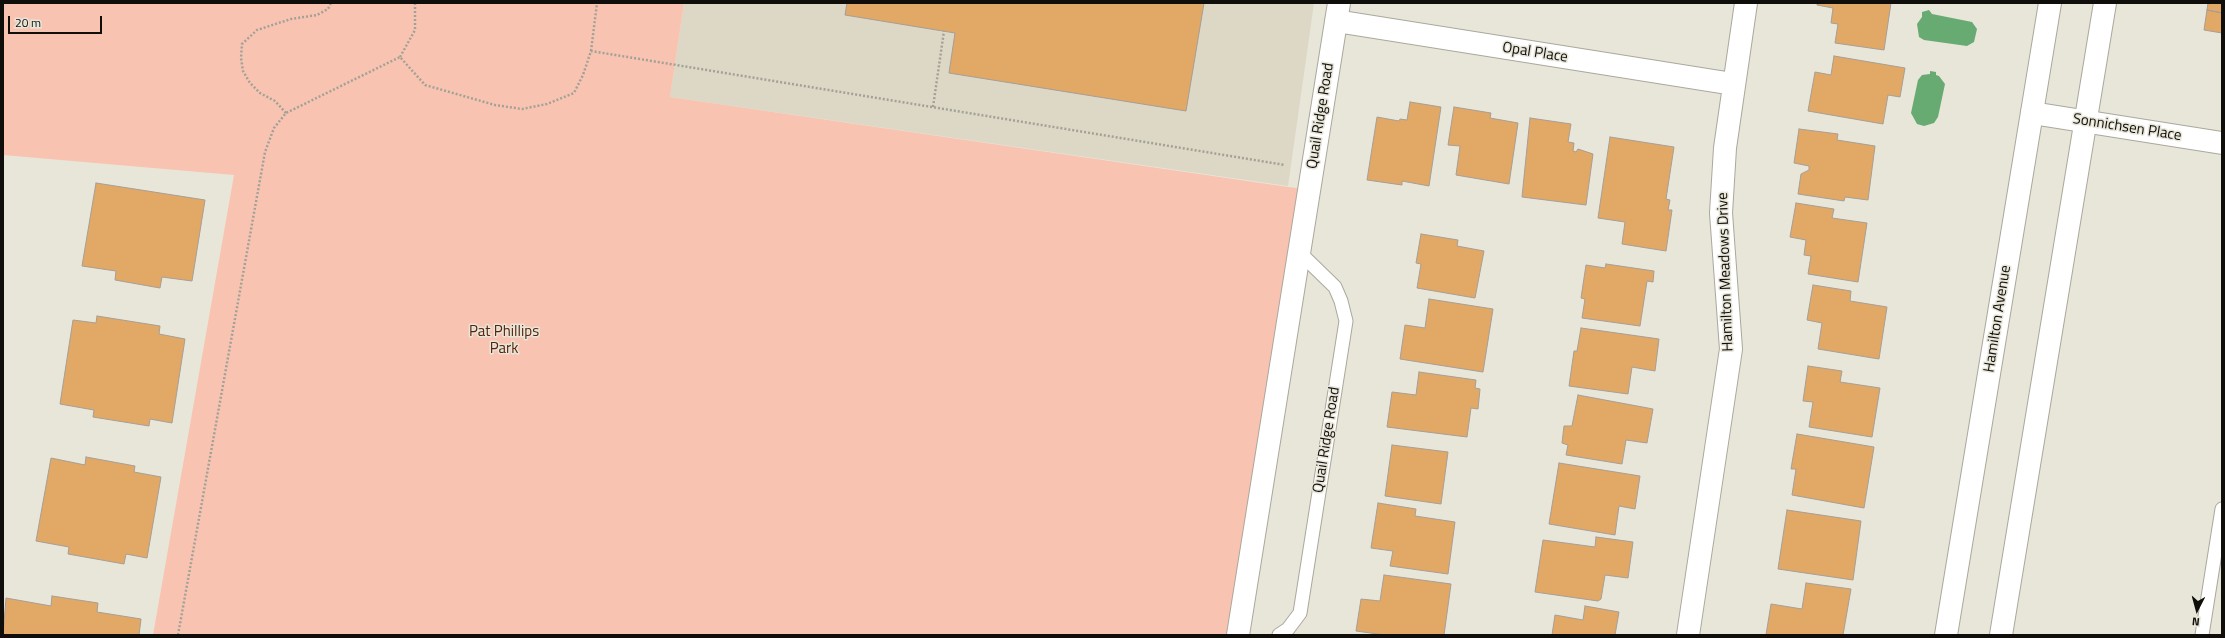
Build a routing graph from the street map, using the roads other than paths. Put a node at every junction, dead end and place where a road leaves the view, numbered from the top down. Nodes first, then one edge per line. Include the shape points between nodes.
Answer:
1 (1746, 3) edge
2 (2050, 3) edge
3 (2105, 3) edge
4 (1338, 12) edge
5 (1733, 84) junction
6 (2032, 113) junction
7 (2086, 121) junction
8 (2222, 143) edge
9 (1299, 252) junction
10 (2222, 509) edge
11 (1238, 635) edge
12 (1279, 635) edge
13 (1688, 635) edge
14 (1946, 635) edge
15 (2001, 635) edge
16 (2202, 635) edge

1 - 5 street, Hamilton Meadows Drive
2 - 6 street, Hamilton Avenue
3 - 7 street
4 - 5 street, Opal Place
4 - 9 street, Quail Ridge Road
5 - 13 street, Hamilton Meadows Drive via 1720,213 1731,349
6 - 7 street, Sonnichsen Place
6 - 14 street, Hamilton Avenue
7 - 8 street, Sonnichsen Place
7 - 15 street
9 - 11 street, Quail Ridge Road
9 - 12 lane, Quail Ridge Road via 1335,287 1346,321 1300,613 1288,629
10 - 16 lane

